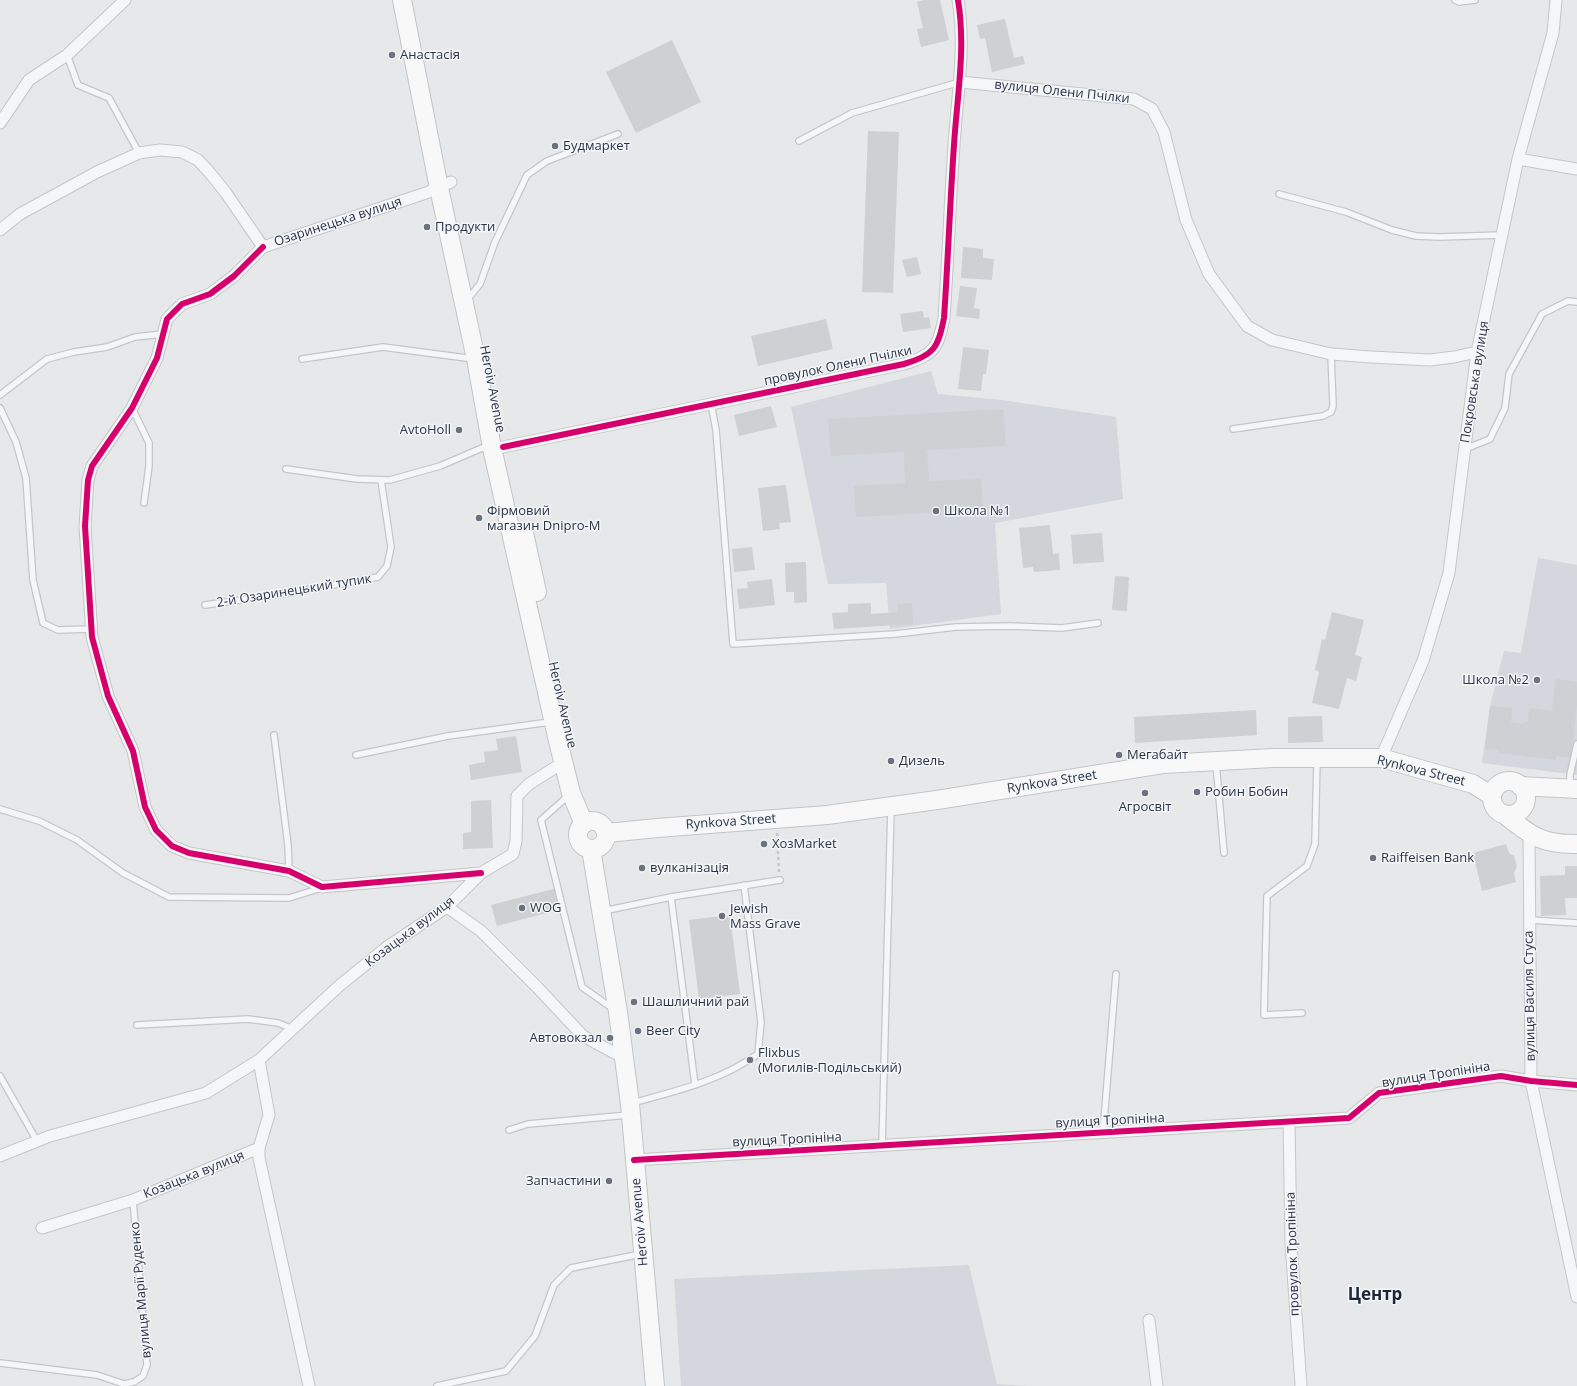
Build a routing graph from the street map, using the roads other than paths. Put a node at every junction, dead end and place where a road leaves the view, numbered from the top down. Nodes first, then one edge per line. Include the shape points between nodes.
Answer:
1 (125, 0) edge
2 (402, 0) edge
3 (414, 0) edge
4 (958, 0) edge
5 (1455, 0) edge
6 (1475, 0) edge
7 (1556, 0) edge
8 (67, 55) junction
9 (960, 82) junction
10 (0, 123) edge
11 (618, 134) dead end
12 (799, 141) dead end
13 (139, 153) junction
14 (1518, 159) junction
15 (1577, 169) edge
16 (445, 185) junction
17 (1279, 194) dead end
18 (0, 230) edge
19 (1503, 235) junction
20 (263, 247) junction
21 (469, 298) junction
22 (1577, 302) edge
23 (163, 334) junction
24 (1478, 352) junction
25 (1331, 354) junction
26 (302, 359) dead end
27 (476, 359) junction
28 (0, 396) edge
29 (711, 403) junction
30 (0, 408) edge
31 (132, 408) junction
32 (1233, 429) dead end
33 (498, 447) junction
34 (1465, 450) junction
35 (286, 469) dead end
36 (381, 480) junction
37 (144, 503) dead end
38 (205, 605) dead end
39 (1098, 623) dead end
40 (92, 629) junction
41 (553, 721) junction
42 (274, 734) dead end
43 (1577, 744) edge
44 (356, 755) dead end
45 (1317, 758) junction
46 (1380, 758) junction
47 (1216, 761) junction
48 (564, 762) junction
49 (1520, 786) junction
50 (1573, 789) edge
51 (571, 793) junction
52 (1492, 796) junction
53 (891, 806) junction
54 (0, 809) edge
55 (1504, 814) junction
56 (596, 826) junction
57 (1530, 835) junction
58 (1577, 844) edge
59 (591, 850) junction
60 (1224, 853) dead end
61 (289, 871) junction
62 (481, 873) junction
63 (780, 880) road end
64 (744, 885) junction
65 (322, 888) junction
66 (671, 898) junction
67 (446, 907) junction
68 (601, 912) junction
69 (1530, 920) junction
70 (1577, 923) edge
71 (1116, 974) dead end
72 (618, 1012) junction
73 (1302, 1014) dead end
74 (137, 1025) dead end
75 (293, 1028) junction
76 (624, 1058) junction
77 (259, 1060) junction
78 (0, 1076) edge
79 (1531, 1081) junction
80 (695, 1085) junction
81 (1577, 1085) edge
82 (631, 1109) junction
83 (1289, 1121) junction
84 (509, 1130) dead end
85 (1103, 1133) junction
86 (37, 1141) junction
87 (882, 1145) junction
88 (259, 1148) junction
89 (0, 1156) edge
90 (634, 1160) junction
91 (133, 1200) junction
92 (42, 1228) dead end
93 (643, 1253) junction
94 (1577, 1297) edge
95 (1149, 1320) dead end
96 (0, 1362) edge
97 (123, 1385) edge
98 (309, 1386) edge
99 (436, 1386) edge
100 (655, 1386) edge
101 (1157, 1386) edge
102 (1301, 1386) edge

1 - 8 street
2 - 16 main road, Heroiv Avenue
3 - 16 main road, Heroiv Avenue
4 - 9 street via 961,20
5 - 6 lane
7 - 14 street, Покровська вулиця via 1553,33
8 - 10 street via 29,80
8 - 13 lane via 78,85 109,98
9 - 12 lane via 852,113
9 - 25 street, вулиця Олени Пчілки via 1134,99 1152,109 1164,132 1186,220 1209,274 1248,326 1272,340
9 - 29 street, провулок Олени Пчілки via 944,318 939,340 932,351 920,359 904,364
11 - 21 lane via 547,161 528,175 494,242 480,284
13 - 18 street, Озаринецька вулиця via 97,172 20,214
13 - 20 street, Озаринецька вулиця via 160,150 182,152 198,160 226,193
14 - 15 street
14 - 19 street, Покровська вулиця
16 - 20 street, Озаринецька вулиця
16 - 21 main road, Heroiv Avenue
17 - 19 lane via 1346,212 1392,230 1416,236 1439,238
19 - 24 street, Покровська вулиця
20 - 23 street via 234,276 210,294 182,304 167,319
21 - 27 main road, Heroiv Avenue
21 - 33 main road, Heroiv Avenue
22 - 34 lane via 1568,301 1542,314 1509,374 1505,408 1490,439
23 - 28 lane via 134,337 107,346 48,359
23 - 31 street via 157,358
24 - 25 street, вулиця Олени Пчілки via 1430,360
24 - 34 street, Покровська вулиця
25 - 32 lane via 1333,406 1330,412 1323,416
26 - 27 lane via 384,347
27 - 33 main road, Heroiv Avenue
29 - 33 street, провулок Олени Пчілки
29 - 39 lane via 716,430 733,644 895,634 956,627 1062,628
30 - 40 lane via 16,442 26,478 33,580 43,623 58,630
31 - 37 lane via 149,443
31 - 40 street via 92,466 88,480 85,526
33 - 36 lane via 482,448 440,466 390,480
33 - 41 main road, Heroiv Avenue
33 - 56 main road, Heroiv Avenue via 530,559 574,758
34 - 46 street, Покровська вулиця via 1449,573 1423,661
35 - 36 lane
36 - 38 lane, 2-й Озаринецький тупик via 390,547 387,566 378,577
40 - 61 street via 108,696 133,751 145,808 156,830 172,846 189,853
41 - 44 lane, Heroiv Avenue via 448,736
41 - 48 main road, Heroiv Avenue
42 - 61 lane
43 - 50 lane via 1570,775
45 - 46 main road, Rynkova Street
45 - 47 main road, Rynkova Street
45 - 73 lane via 1315,844 1307,866 1267,896 1264,1015
46 - 52 main road, Rynkova Street via 1472,784
47 - 53 main road, Rynkova Street via 1163,764
47 - 60 lane
48 - 51 main road, Heroiv Avenue
48 - 62 street, Козацька вулиця via 529,784 517,796 516,841 513,854
49 - 50 main road
49 - 52 main road via 1510,781 1500,783
49 - 55 main road via 1525,795 1523,806 1515,814
51 - 56 main road, Heroiv Avenue
51 - 72 lane via 541,820 582,987
52 - 55 main road, Rynkova Street via 1496,809
53 - 56 main road, Rynkova Street via 827,815 657,828
53 - 87 lane
54 - 65 lane via 39,821 77,840 123,873 169,897 289,898
55 - 57 main road, Rynkova Street
56 - 59 main road via 606,840 602,846
56 - 59 main road via 579,830 578,839 583,846
57 - 58 main road, Rynkova Street via 1550,843
57 - 69 street, вулиця Василя Стуса
59 - 68 main road, Heroiv Avenue
61 - 65 street
62 - 65 street
62 - 67 street, Козацька вулиця
63 - 64 lane
64 - 66 lane
64 - 80 lane via 761,1022 758,1054 739,1068
66 - 68 lane
66 - 80 lane
67 - 75 street, Козацька вулиця via 387,947
67 - 76 street via 481,932 583,1036
68 - 72 main road, Heroiv Avenue
69 - 70 lane
69 - 79 street, вулиця Василя Стуса
71 - 85 lane
72 - 76 main road, Heroiv Avenue
74 - 75 lane via 248,1019
75 - 77 street, Козацька вулиця
76 - 82 main road, Heroiv Avenue
77 - 86 street, Козацька вулиця via 206,1093
77 - 88 street, Козацька вулиця via 269,1115
78 - 86 lane
79 - 81 street, вулиця Тропініна
79 - 83 street, вулиця Тропініна via 1501,1076 1379,1093 1349,1118
79 - 94 street, вулиця Василя Стуса
80 - 82 lane
82 - 84 lane via 528,1124
82 - 90 main road, Heroiv Avenue
83 - 85 street, вулиця Тропініна
83 - 102 street, провулок Тропініна via 1291,1243
85 - 87 street, вулиця Тропініна
86 - 89 street, Козацька вулиця
87 - 90 street, вулиця Тропініна
88 - 91 street, Козацька вулиця
88 - 98 street via 259,1158
90 - 93 main road, Heroiv Avenue
91 - 92 street, Козацька вулиця
91 - 97 lane, вулиця Марії Руденко via 147,1365 143,1376
93 - 99 lane via 571,1268 554,1285 535,1336 506,1372
93 - 100 main road, Heroiv Avenue
95 - 101 street
96 - 97 lane, вулиця Марії Руденко via 97,1375

